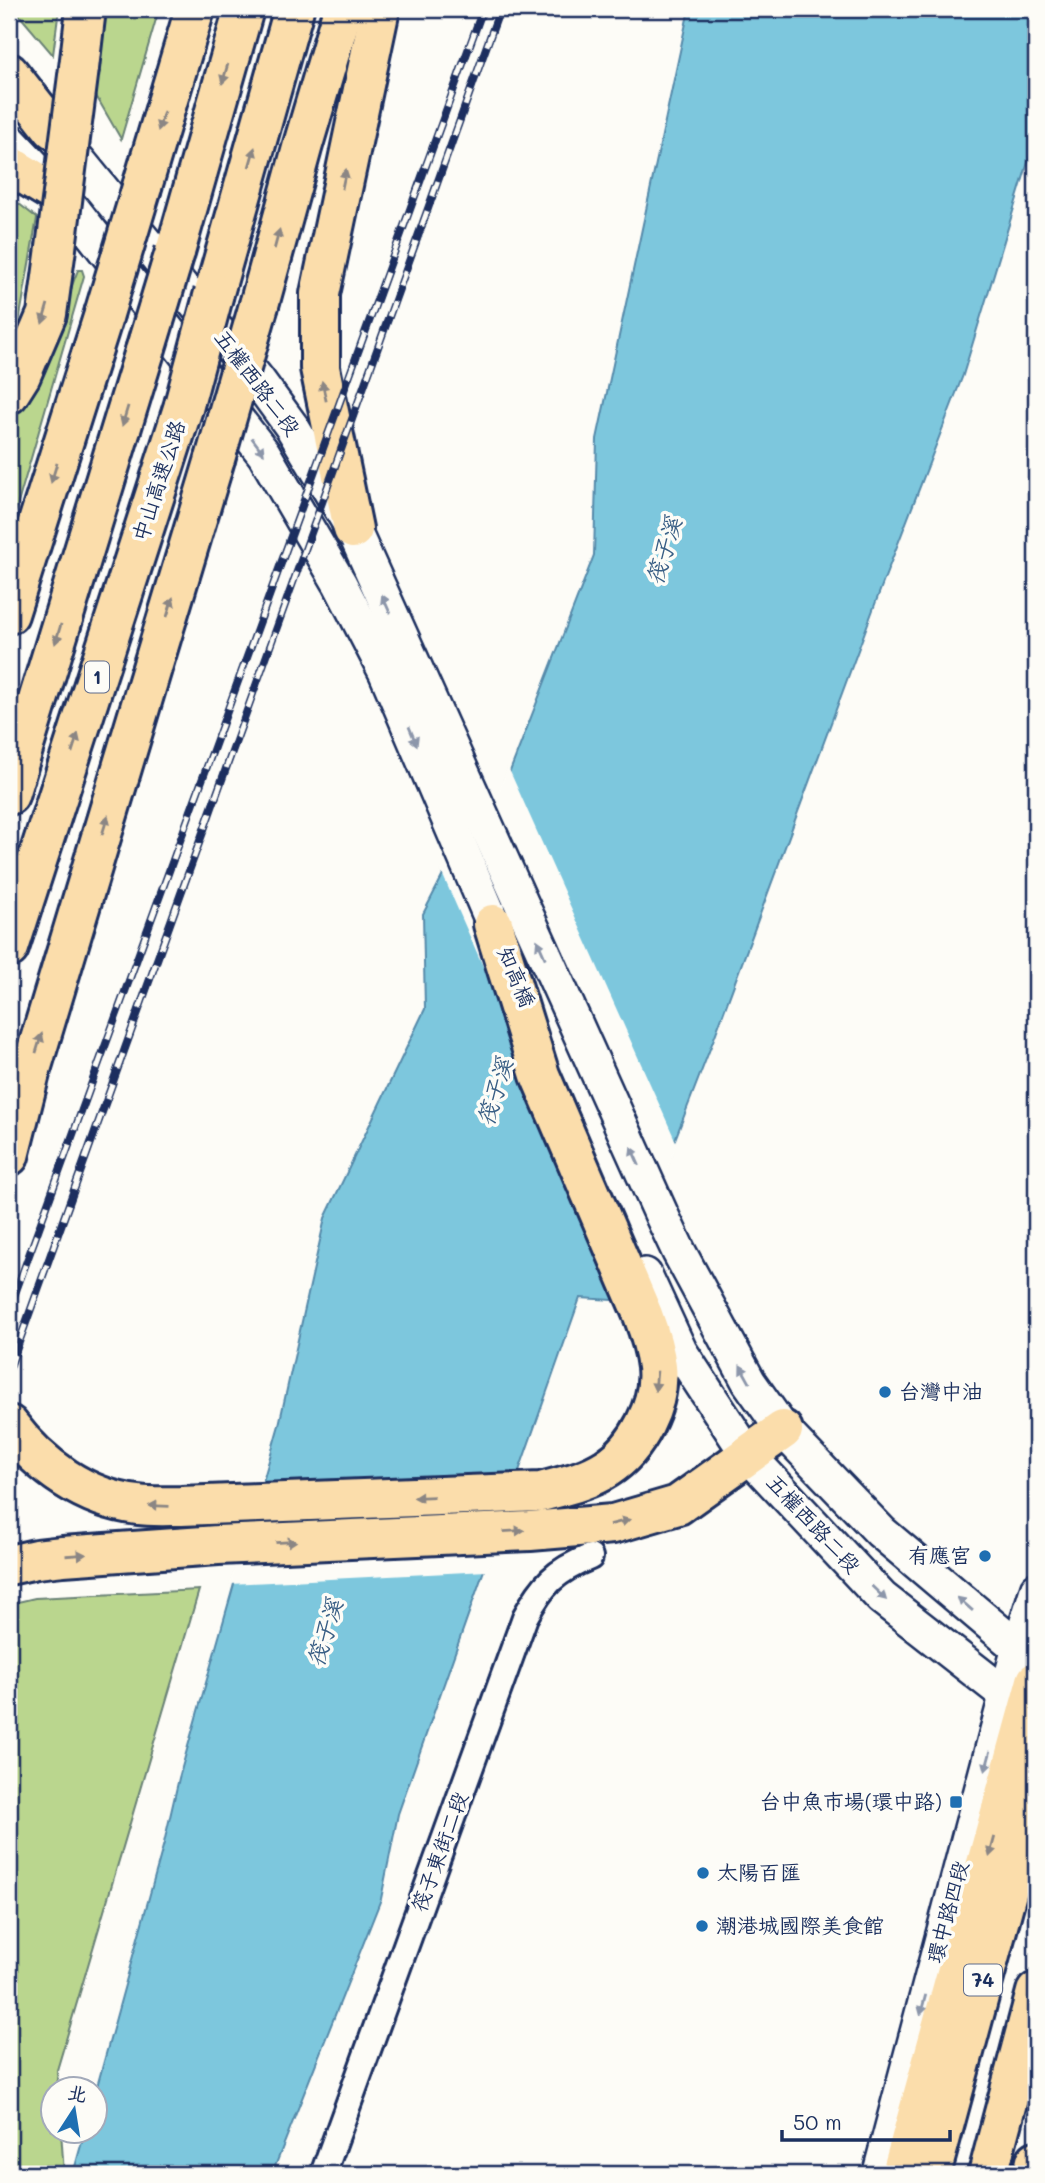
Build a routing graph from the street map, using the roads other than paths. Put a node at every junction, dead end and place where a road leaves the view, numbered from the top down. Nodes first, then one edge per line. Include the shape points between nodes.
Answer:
1 (86, 9) edge
2 (195, 9) edge
3 (244, 9) edge
4 (294, 9) edge
5 (343, 9) edge
6 (380, 9) edge
7 (9, 73) edge
8 (9, 88) edge
9 (53, 129) junction
10 (9, 140) edge
11 (9, 164) edge
12 (65, 199) junction
13 (9, 394) edge
14 (353, 530) junction
15 (9, 614) edge
16 (399, 670) junction
17 (9, 795) edge
18 (493, 924) joint
19 (9, 948) edge
20 (9, 1156) edge
21 (663, 1218) joint
22 (645, 1298) junction
23 (9, 1425) edge
24 (783, 1430) junction
25 (748, 1455) junction
26 (590, 1557) dead end
27 (9, 1565) edge
28 (1036, 1588) edge
29 (1026, 1656) edge
30 (1027, 1701) edge
31 (1036, 1785) edge
32 (1036, 1844) edge
33 (1036, 1992) edge
34 (1036, 2046) edge
35 (1036, 2161) edge
36 (323, 2174) edge
37 (877, 2174) edge
38 (901, 2174) edge
39 (931, 2174) edge
40 (950, 2174) edge
41 (988, 2174) edge
42 (1003, 2174) edge
43 (1032, 2174) edge

1 -> 13 highway, bridge via 47,314
2 -> 15 highway, bridge
3 -> 17 highway, bridge
19 -> 4 highway, 中山高速公路 / 1, bridge via 184,405
20 -> 5 highway, bridge
14 -> 6 highway via 320,368 320,294
7 - 9 highway
8 - 9 main road, 五權西路二段
9 - 14 main road, 五權西路二段 via 257,379 292,427
10 - 12 main road, 五權西路二段
11 - 12 highway
12 -> 16 main road, 五權西路二段 via 264,454 340,583
16 -> 14 main road, 五權西路二段
16 -> 18 main road, 知高橋
21 -> 16 main road, 知高橋
18 - 22 highway via 540,1074
24 -> 21 main road, 五權西路二段 via 748,1381
22 -> 23 highway via 657,1368 651,1410 640,1433 623,1457 605,1470 541,1492 138,1505 94,1493 54,1471
22 - 25 main road, 五權西路二段
24 - 25 highway
29 -> 24 main road, 五權西路二段 via 881,1532
27 -> 25 highway via 218,1545 614,1524 678,1505
25 -> 30 main road, 五權西路二段 via 882,1598
26 - 36 street, 筏子東街二段 via 554,1576 538,1592 525,1617
28 - 29 street, 環中路四段
29 - 30 street, 環中路四段
30 -> 37 street, 環中路四段
30 -> 38 highway
31 - 39 highway, 74
32 - 40 street
33 - 41 highway
34 - 42 street
35 - 43 highway

